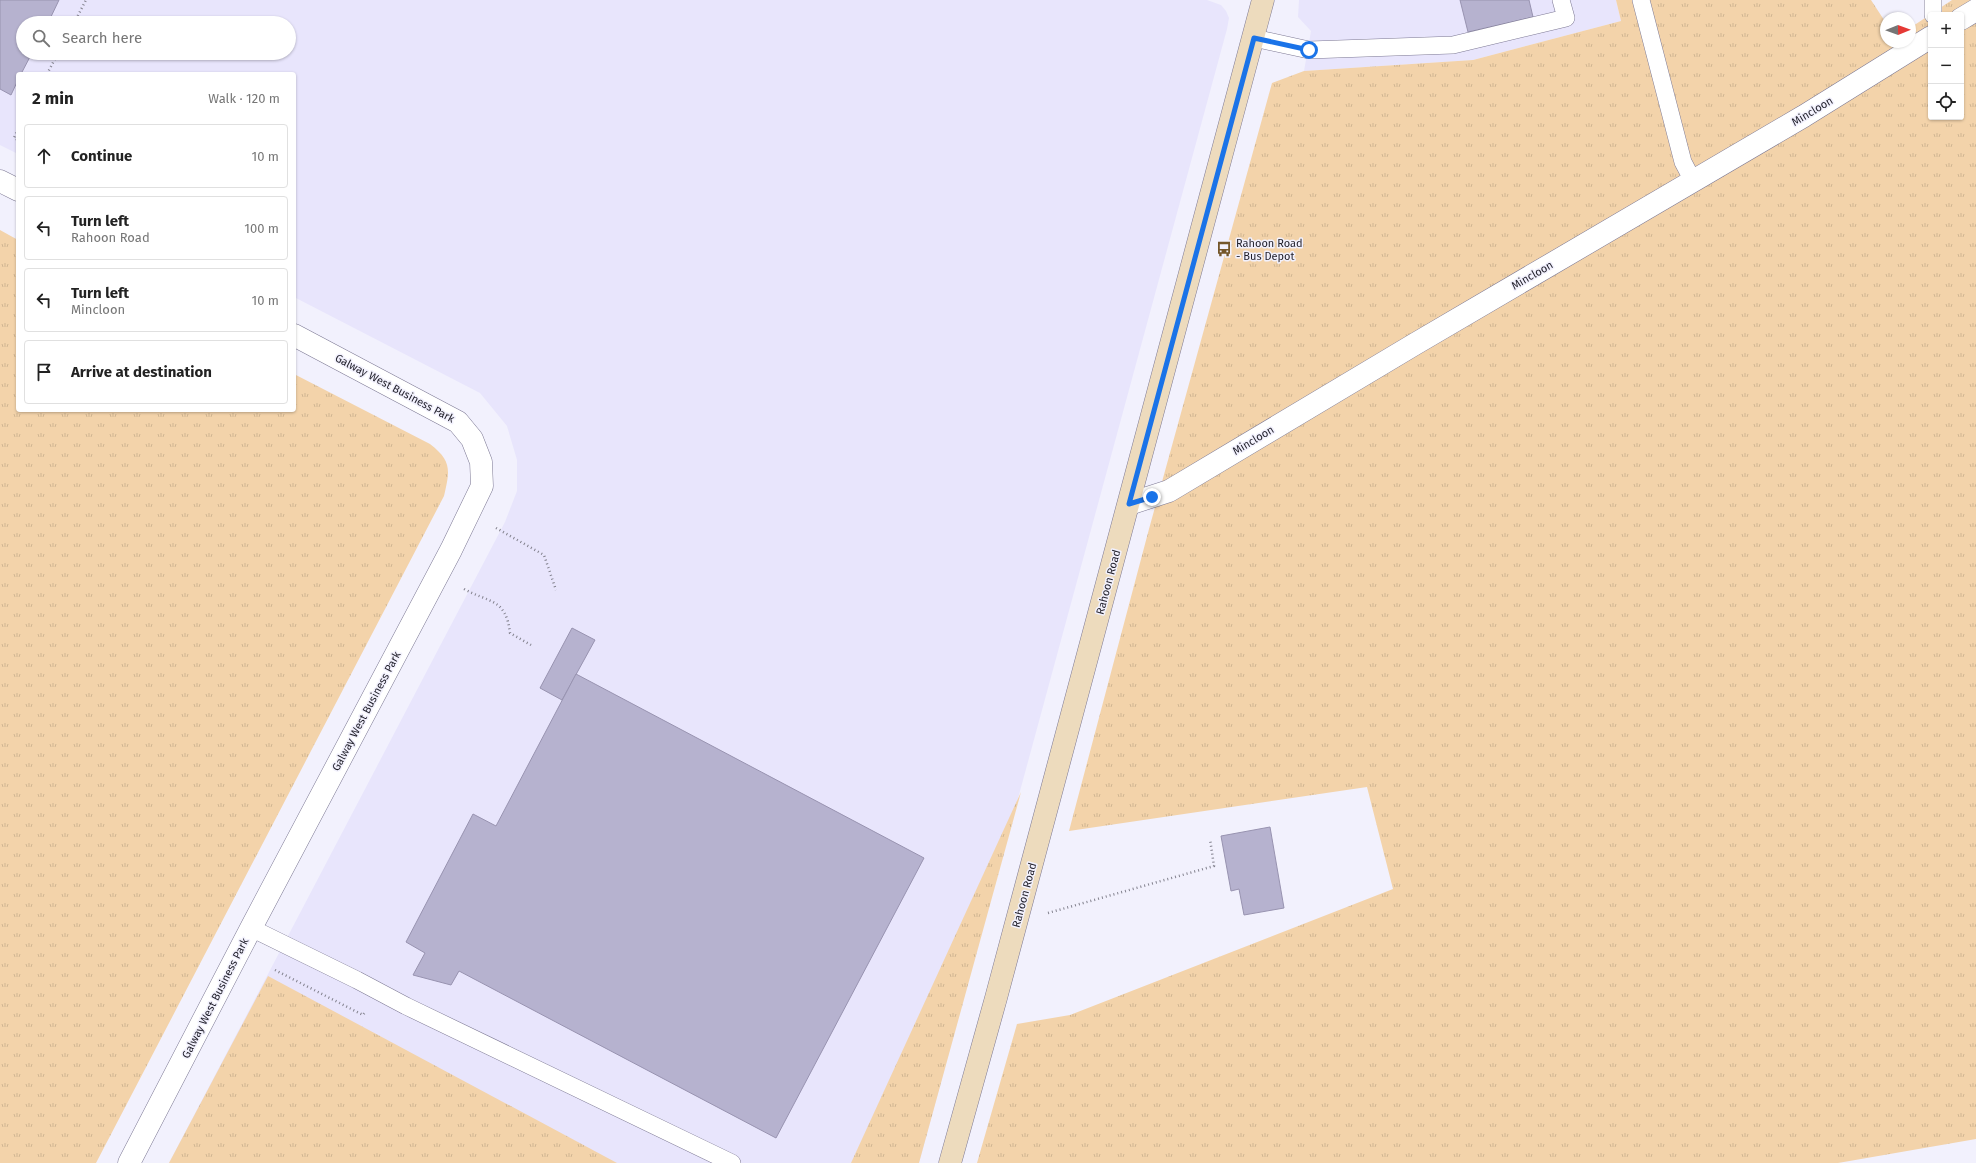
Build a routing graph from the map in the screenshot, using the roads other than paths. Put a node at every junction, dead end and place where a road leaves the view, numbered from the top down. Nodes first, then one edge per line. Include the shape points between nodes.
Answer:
1 (1263, 0) edge
2 (1561, 0) edge
3 (1641, 0) edge
4 (1934, 0) edge
5 (1976, 10) edge
6 (1933, 12) edge
7 (1964, 17) edge
8 (1254, 38) junction
9 (1928, 39) edge
10 (0, 181) edge
11 (1693, 181) junction
12 (16, 189) edge
13 (296, 336) edge
14 (1129, 504) junction
15 (251, 928) junction
16 (129, 1163) edge
17 (732, 1163) edge
18 (950, 1163) edge

1 - 8 street, Rahoon Road
2 - 8 lane via 1566,18 1453,45 1309,50
3 - 11 lane via 1683,162
4 - 6 lane
5 - 7 street
8 - 14 street, Rahoon Road
9 - 11 street, Mincloon
10 - 12 street
11 - 14 street, Mincloon via 1169,491
13 - 15 street, Galway West Business Park via 458,422 472,439 481,462 482,486 451,550
14 - 18 street, Rahoon Road
15 - 16 street, Galway West Business Park
15 - 17 lane via 406,1006

